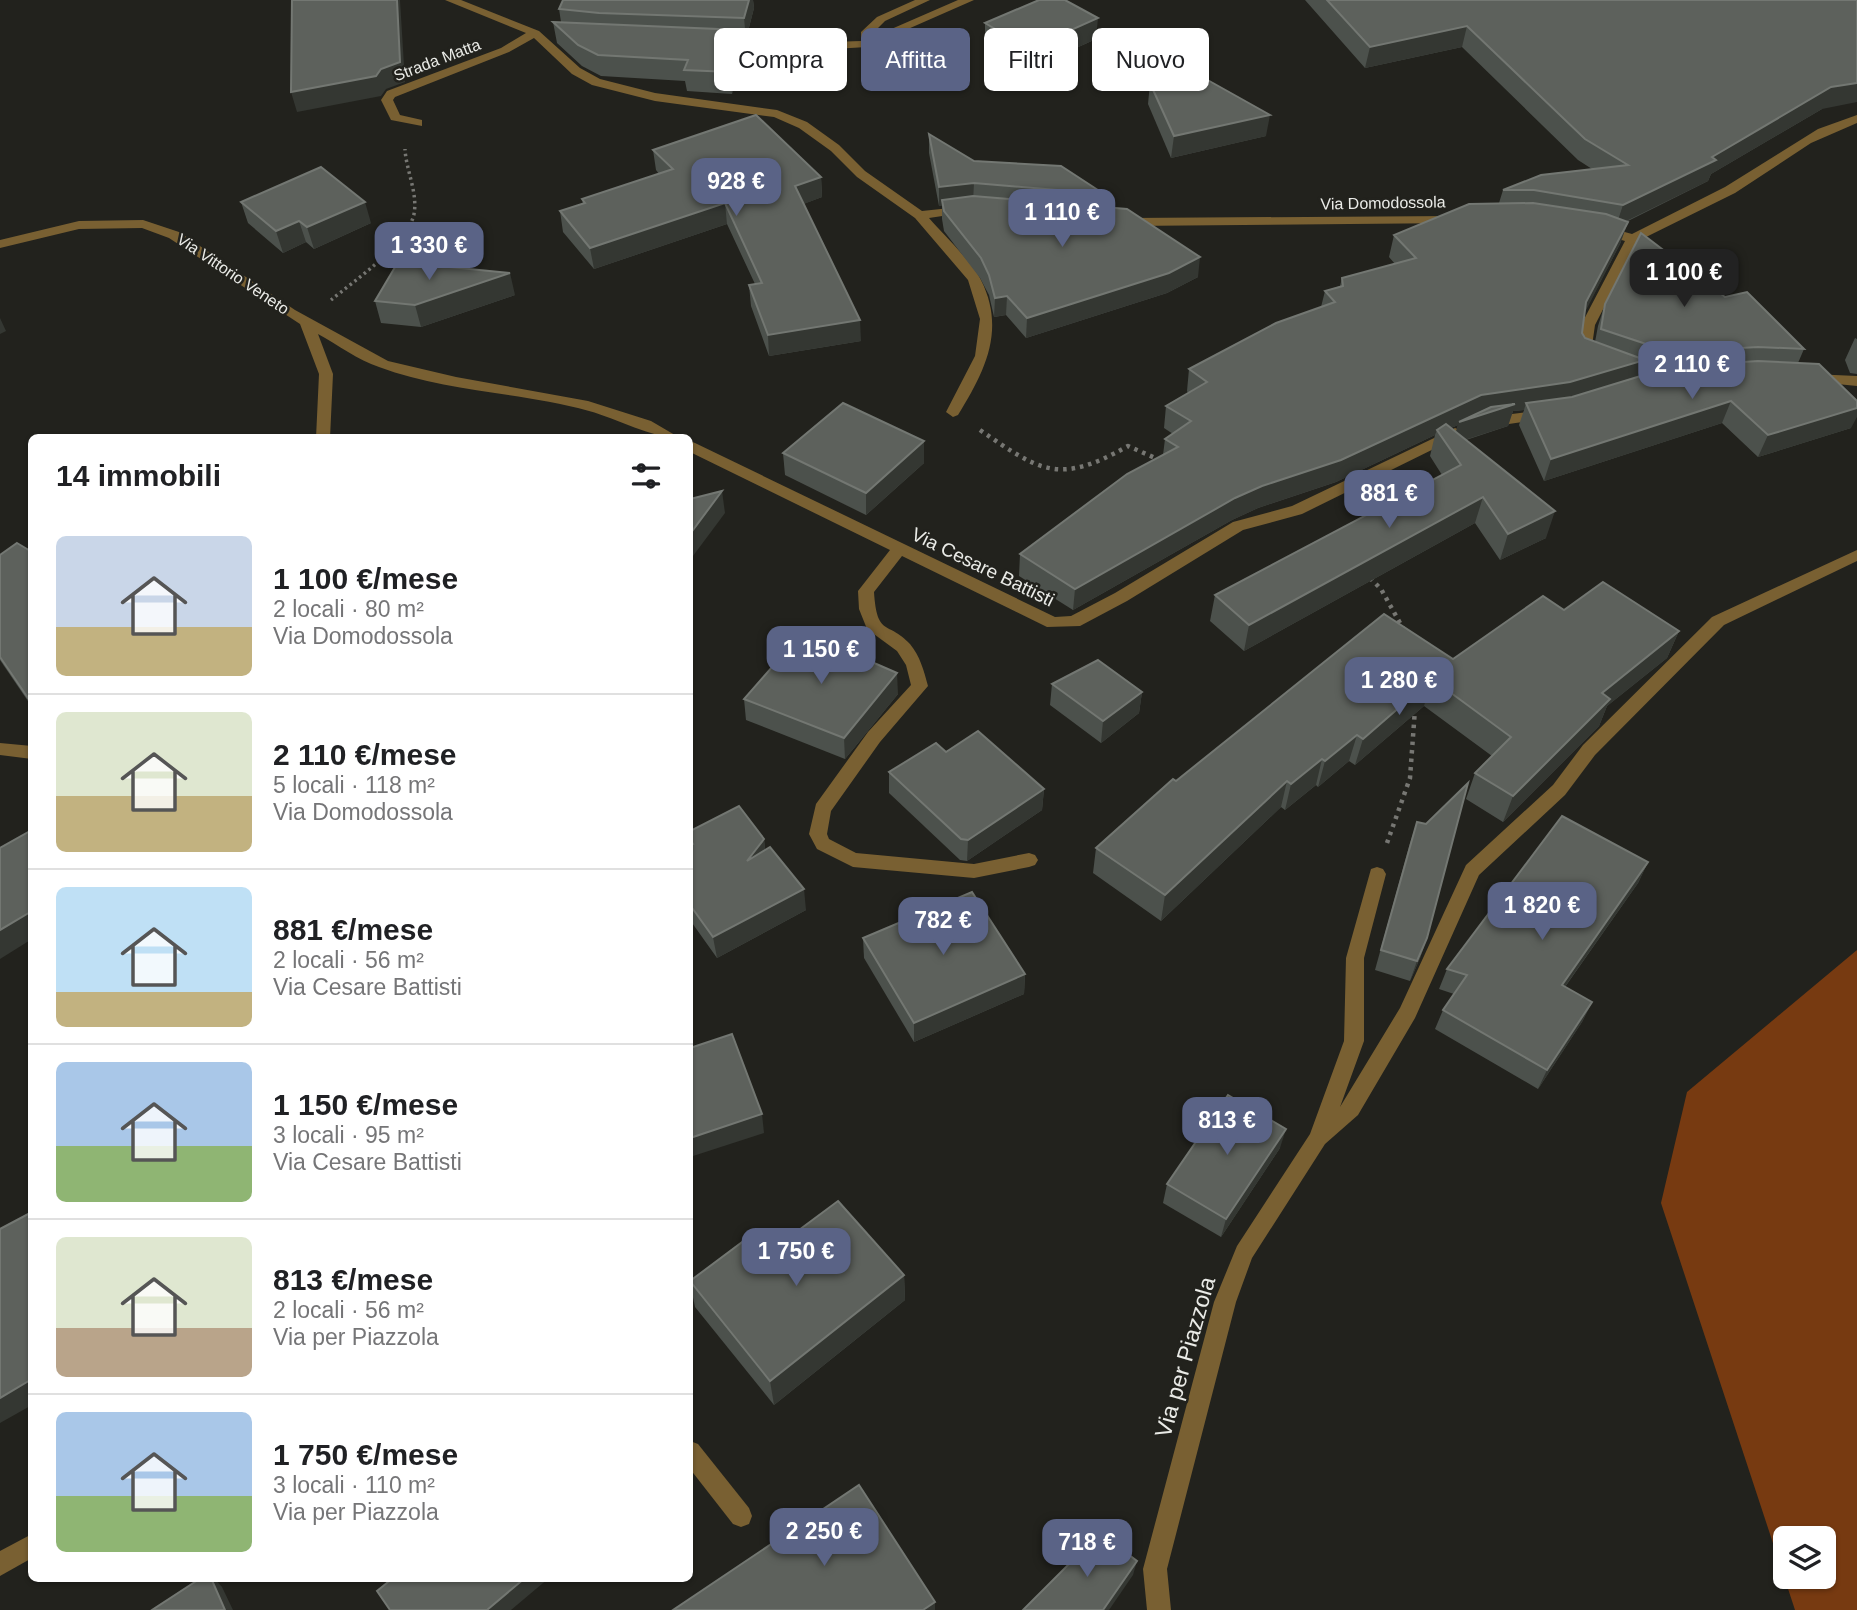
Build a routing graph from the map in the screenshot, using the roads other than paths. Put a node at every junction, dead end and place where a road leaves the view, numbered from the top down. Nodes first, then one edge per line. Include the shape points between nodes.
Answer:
1 (451, 0) edge
2 (924, 0) edge
3 (968, 0) edge
4 (871, 28) edge
5 (904, 28) edge
6 (535, 33) junction
7 (553, 37) edge
8 (708, 44) edge
9 (861, 44) edge
10 (1857, 119) edge
11 (418, 123) road end
12 (974, 209) edge
13 (920, 215) junction
14 (1473, 219) edge
15 (1116, 221) edge
16 (1592, 228) edge
17 (1633, 239) junction
18 (0, 244) edge
19 (306, 321) junction
20 (1604, 362) edge
21 (1798, 377) edge
22 (1857, 381) edge
23 (953, 412) road end
24 (1564, 412) edge
25 (323, 434) edge
26 (665, 434) edge
27 (693, 447) edge
28 (900, 548) junction
29 (1857, 555) edge
30 (0, 749) edge
31 (28, 753) edge
32 (1029, 860) dead end
33 (1377, 873) road end
34 (1318, 1138) junction
35 (693, 1456) edge
36 (741, 1516) dead end
37 (28, 1547) edge
38 (0, 1564) edge
39 (1159, 1610) edge

1 - 6 street
2 - 4 street
3 - 5 street
6 - 7 street
6 - 11 street, Strada Matta via 505,50 391,94 387,100 395,117
6 - 13 street via 576,72 596,82 655,97 777,114 803,125 860,174
8 - 9 street
10 - 17 street via 1835,124 1792,147 1732,189
12 - 13 street
13 - 23 street via 974,279 987,319 982,356
14 - 15 street, Via Domodossola
16 - 17 street
17 - 20 street via 1587,325 1584,355
18 - 19 street, Via Vittorio Veneto via 79,225 143,224 174,234
19 - 25 street, Via Vittorio Veneto via 326,374
19 - 26 street via 383,364 588,406
21 - 22 street
24 - 28 street, Via Cesare Battisti via 1481,422 1297,510 1238,526 1074,622 1052,623
27 - 28 street, Via Cesare Battisti
28 - 32 street via 866,591 867,609 875,629 903,647 920,686 874,737 822,809 818,834 823,845 853,860 974,870
29 - 34 street via 1718,621 1589,750 1559,790 1472,870 1408,1012 1351,1109
30 - 31 street
33 - 34 street via 1355,958 1354,1041
34 - 39 street, Via per Piazzola via 1244,1253 1224,1302 1155,1569
35 - 36 street
37 - 38 street

